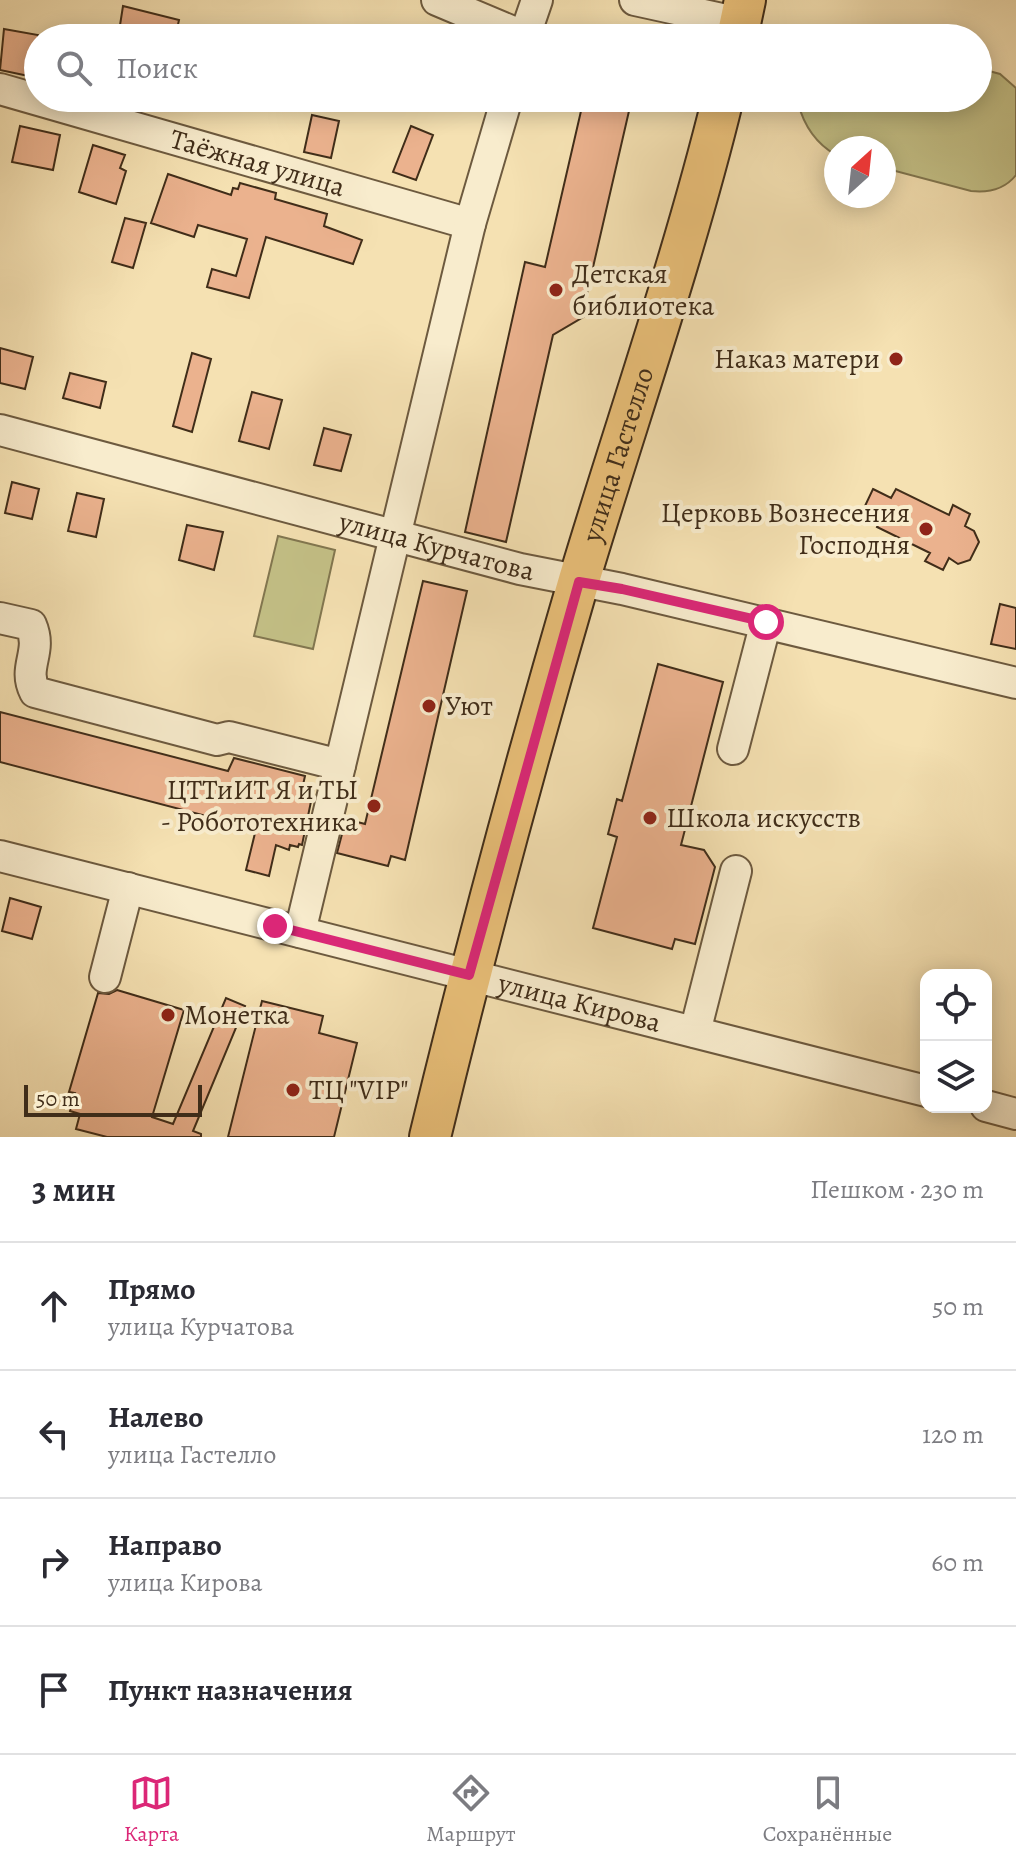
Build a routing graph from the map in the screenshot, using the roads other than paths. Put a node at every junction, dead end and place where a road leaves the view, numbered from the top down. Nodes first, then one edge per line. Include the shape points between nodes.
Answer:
1 (437, 0) edge
2 (537, 0) edge
3 (635, 0) edge
4 (741, 20) edge
5 (494, 24) edge
6 (529, 24) edge
7 (0, 89) edge
8 (24, 96) edge
9 (80, 112) edge
10 (503, 112) edge
11 (719, 112) edge
12 (470, 224) junction
13 (0, 430) edge
14 (395, 536) junction
15 (579, 582) junction
16 (0, 618) edge
17 (766, 622) junction
18 (1016, 683) edge
19 (733, 749) dead end
20 (340, 765) junction
21 (0, 856) edge
22 (736, 871) dead end
23 (128, 888) junction
24 (300, 932) junction
25 (469, 975) junction
26 (105, 977) dead end
27 (695, 1032) junction
28 (920, 1089) edge
29 (992, 1108) edge
30 (1016, 1114) edge
31 (430, 1137) edge

1 - 5 street
2 - 6 street
3 - 4 street
7 - 8 street, Таёжная улица
9 - 12 street, Таёжная улица
10 - 12 street
11 - 15 main road, улица Гастелло
12 - 14 street
13 - 14 street, улица Курчатова
14 - 15 street, улица Курчатова
14 - 20 street
15 - 17 street, улица Курчатова
15 - 25 main road, улица Гастелло
16 - 20 street via 31,625 37,639 29,680 35,692 217,740 229,737
17 - 18 street, улица Курчатова
17 - 19 street
20 - 24 street
21 - 23 street, улица Кирова
22 - 27 street
23 - 24 street, улица Кирова
23 - 26 street
24 - 25 street, улица Кирова
25 - 27 street, улица Кирова
25 - 31 main road, улица Гастелло
27 - 28 street, улица Кирова
29 - 30 street

